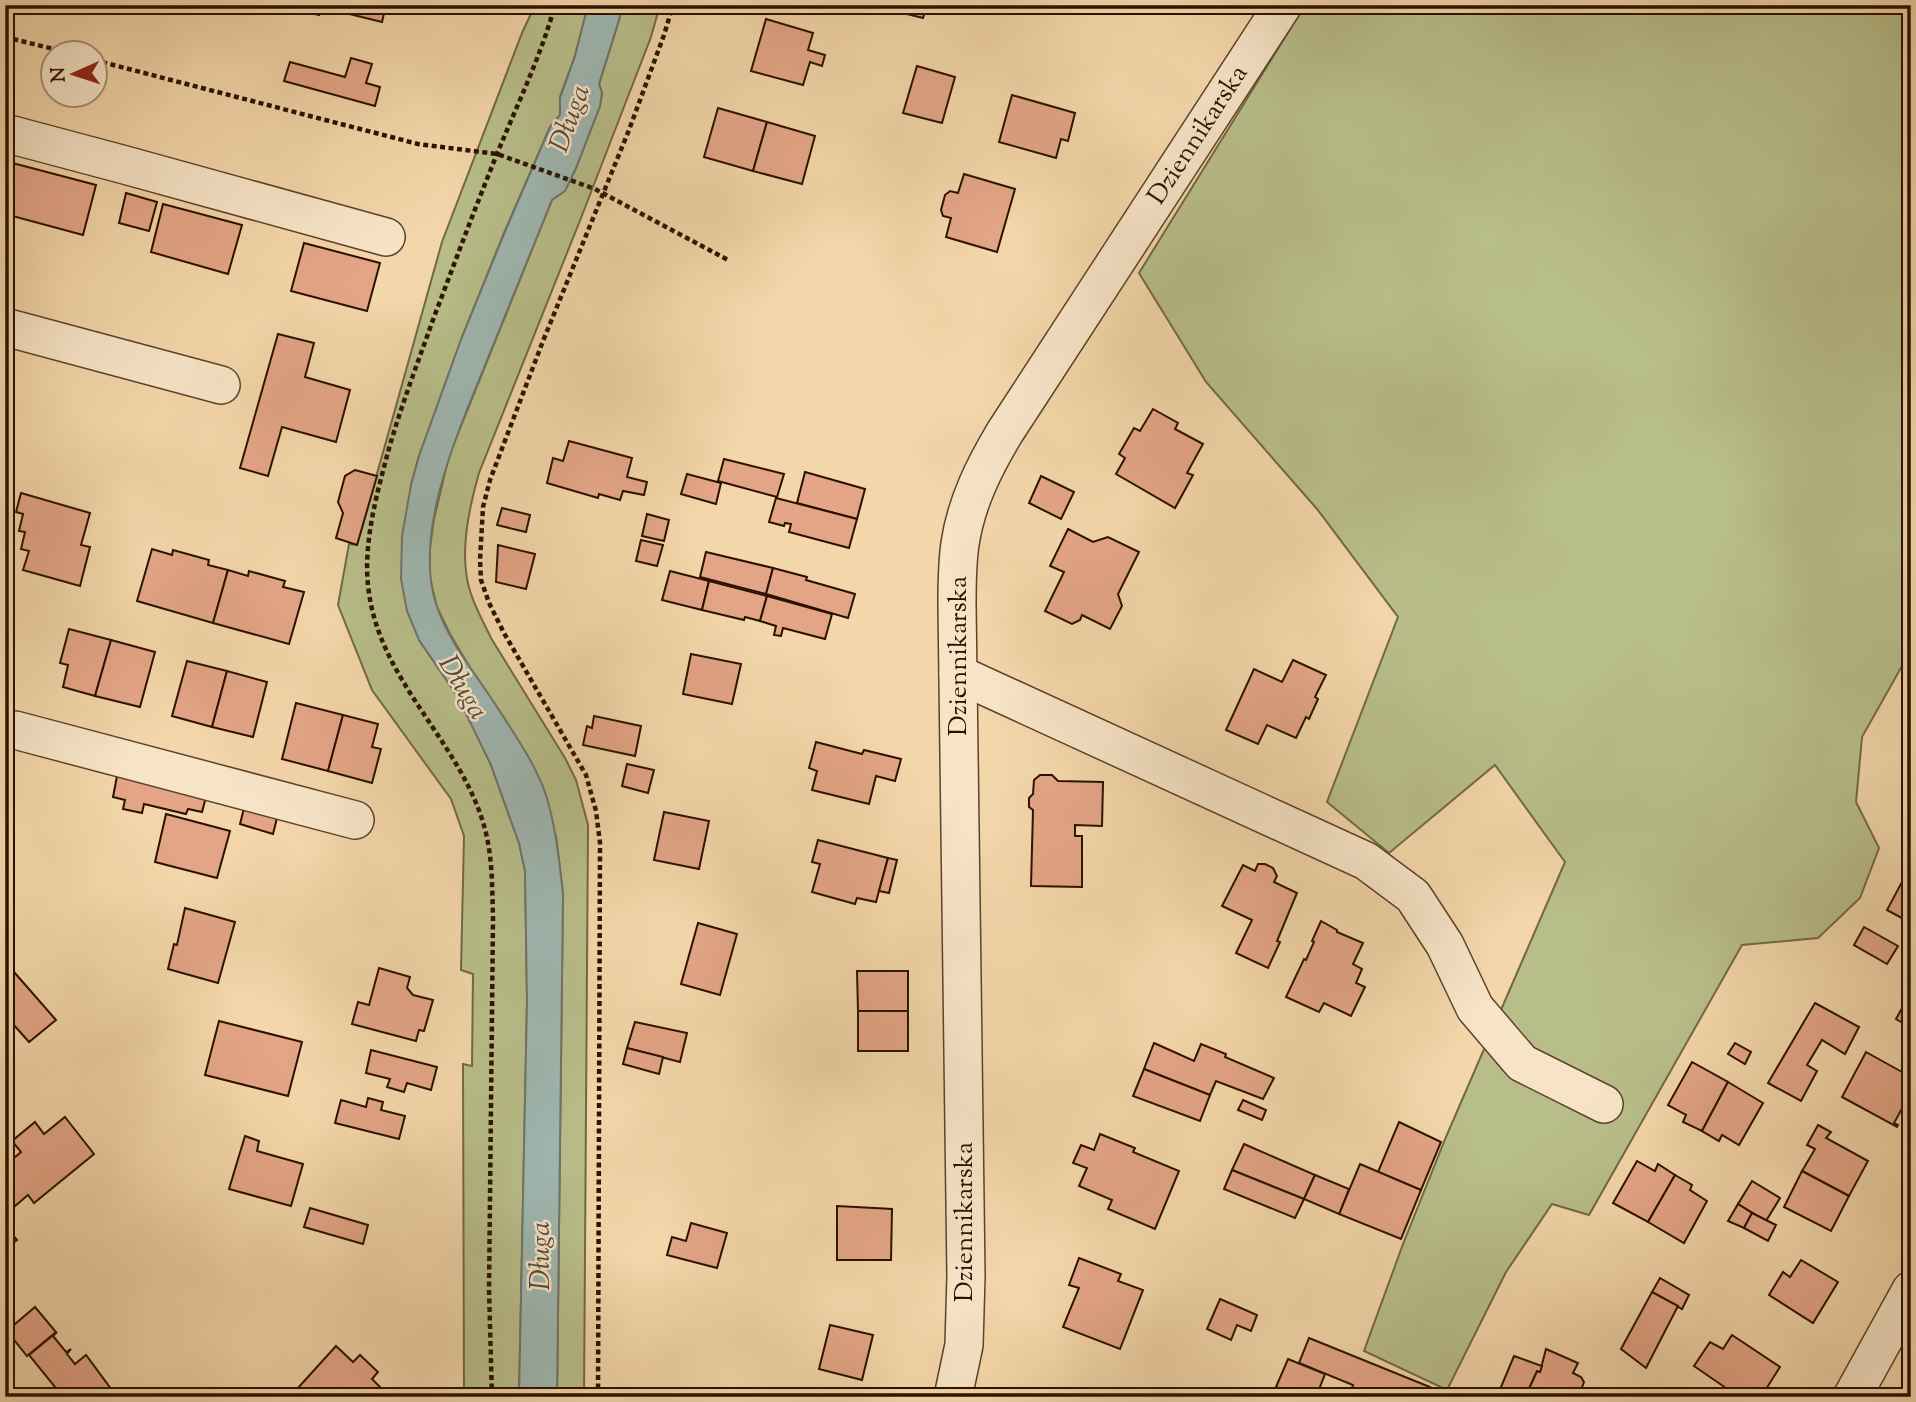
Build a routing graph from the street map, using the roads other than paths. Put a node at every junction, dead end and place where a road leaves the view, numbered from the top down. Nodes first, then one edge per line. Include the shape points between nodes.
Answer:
1 (1283, 5) edge
2 (5, 133) edge
3 (386, 237) dead end
4 (5, 327) edge
5 (221, 385) dead end
6 (958, 674) junction
7 (15, 730) dead end
8 (355, 820) dead end
9 (1604, 1104) dead end
10 (1911, 1290) edge
11 (953, 1397) edge
12 (1852, 1397) edge

1 - 6 street, Dziennikarska via 980,476 960,545
2 - 3 street
4 - 5 street
6 - 9 street via 1366,861 1413,896 1445,945 1475,1009 1522,1063
6 - 11 street, Dziennikarska via 966,1276 964,1345
7 - 8 street
10 - 12 street

